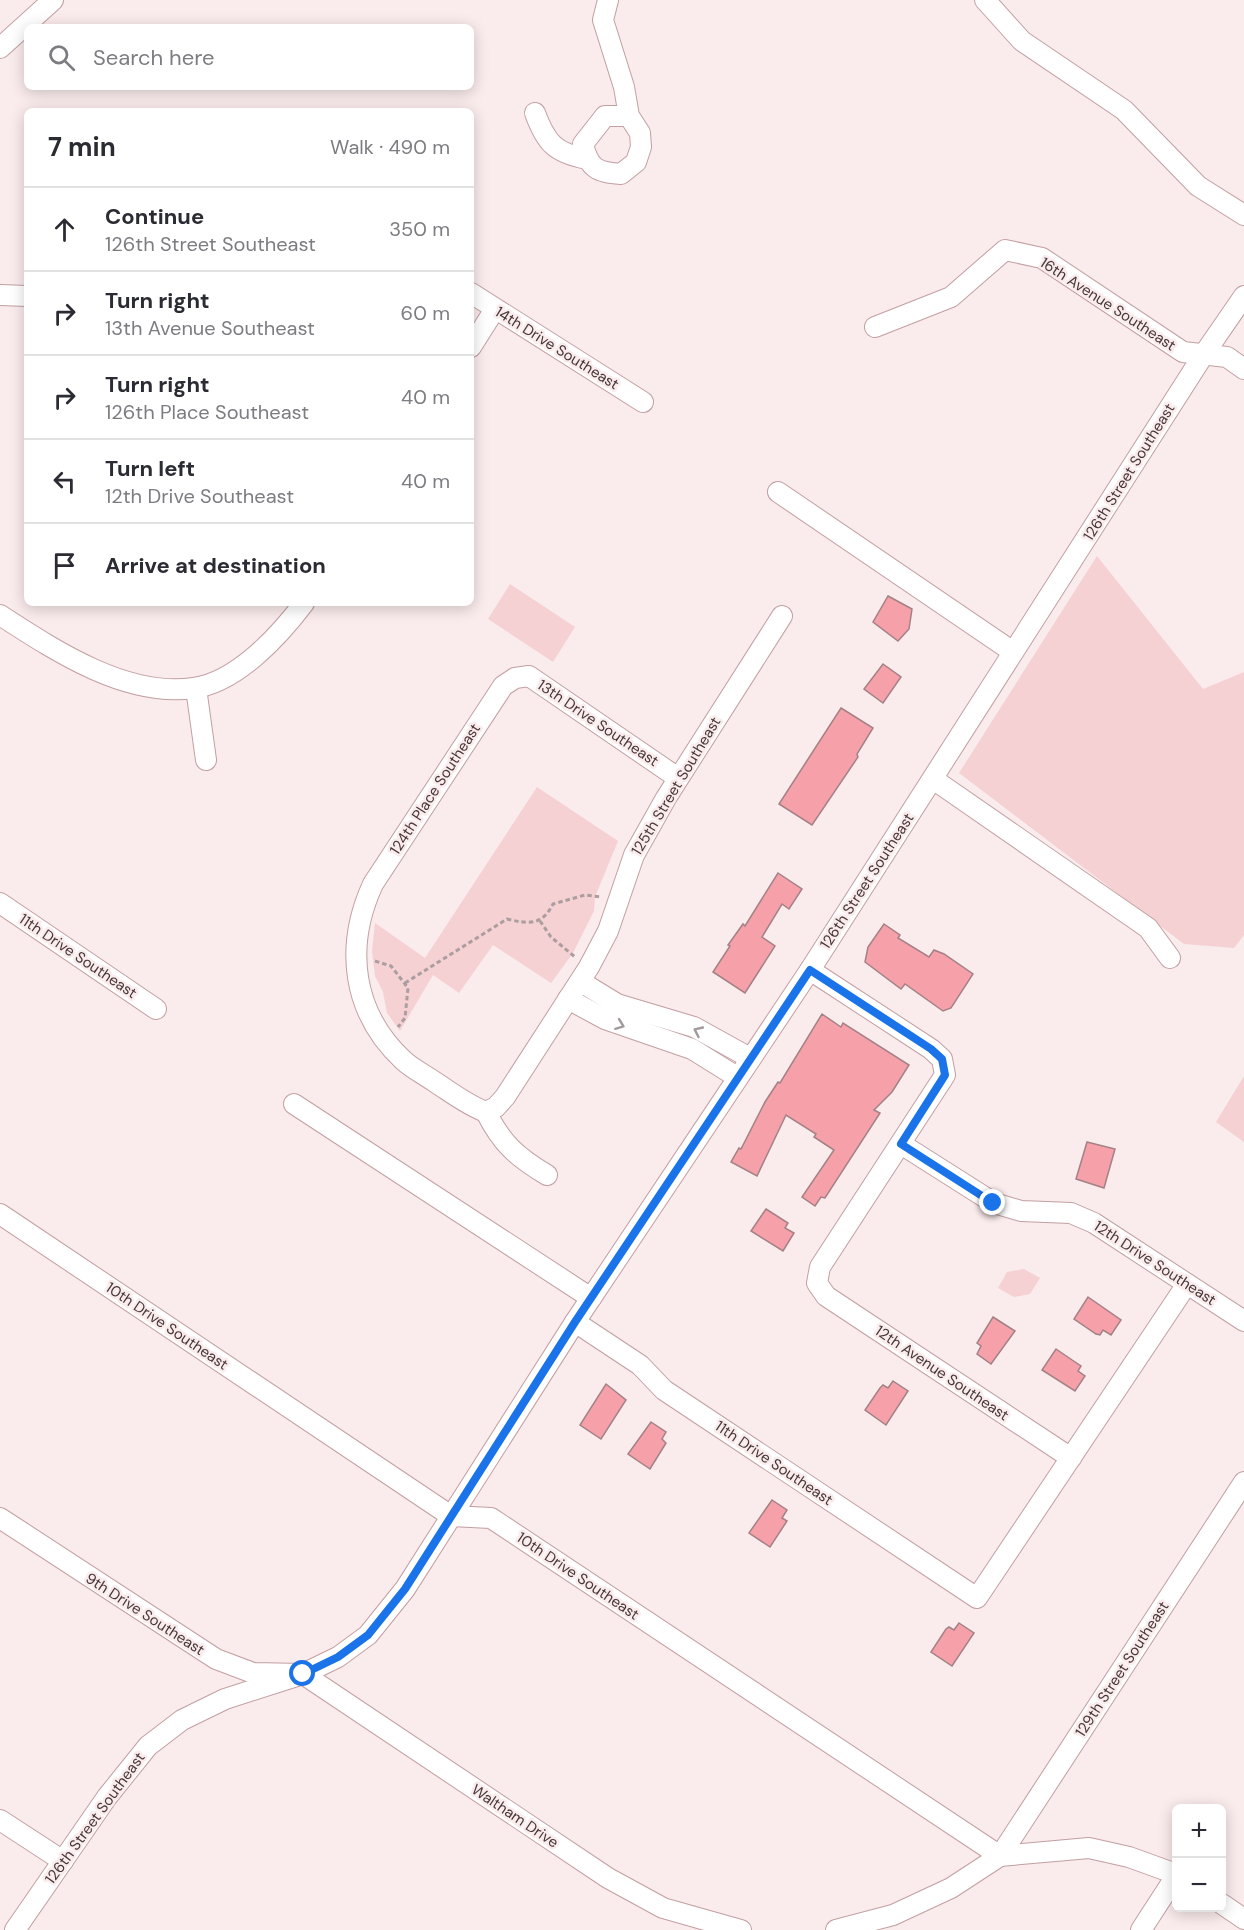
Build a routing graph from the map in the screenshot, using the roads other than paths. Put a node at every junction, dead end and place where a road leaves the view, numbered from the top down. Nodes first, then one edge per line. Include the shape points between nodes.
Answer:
1 (53, 0) edge
2 (608, 0) edge
3 (986, 0) edge
4 (26, 24) edge
5 (24, 26) edge
6 (0, 48) edge
7 (536, 113) dead end
8 (629, 116) junction
9 (587, 159) junction
10 (1244, 215) edge
11 (474, 295) edge
12 (0, 296) edge
13 (24, 296) edge
14 (1244, 296) edge
15 (495, 309) junction
16 (875, 327) dead end
17 (474, 342) edge
18 (1204, 354) junction
19 (1244, 369) edge
20 (643, 402) dead end
21 (778, 492) dead end
22 (302, 606) edge
23 (0, 615) edge
24 (782, 616) dead end
25 (1013, 652) junction
26 (514, 678) joint
27 (196, 688) junction
28 (206, 760) dead end
29 (678, 778) junction
30 (933, 778) junction
31 (0, 903) edge
32 (1170, 958) dead end
33 (810, 970) junction
34 (585, 974) junction
35 (568, 999) junction
36 (156, 1009) dead end
37 (750, 1058) junction
38 (737, 1077) junction
39 (294, 1104) dead end
40 (486, 1112) junction
41 (901, 1144) junction
42 (547, 1175) dead end
43 (0, 1214) edge
44 (1187, 1284) junction
45 (591, 1298) junction
46 (1244, 1321) edge
47 (575, 1322) junction
48 (1071, 1458) junction
49 (1244, 1482) edge
50 (452, 1516) junction
51 (0, 1518) edge
52 (303, 1674) junction
53 (0, 1820) edge
54 (1000, 1856) junction
55 (63, 1861) junction
56 (1172, 1873) edge
57 (1172, 1881) edge
58 (1226, 1907) edge
59 (1244, 1919) edge
60 (15, 1930) edge
61 (741, 1930) edge
62 (836, 1930) edge
63 (1141, 1930) edge

1 - 4 street
2 - 8 street via 603,21
3 - 10 street via 1022,41 1124,110 1198,186
5 - 6 street
7 - 9 street via 545,139 568,156
8 - 9 street via 605,116 594,126 583,144
8 - 9 street via 640,133 636,162 621,174 600,172
11 - 15 street, 14th Drive Southeast
12 - 13 street
14 - 18 street, 126th Street Southeast
15 - 17 street
15 - 20 street, 14th Drive Southeast
16 - 18 street, 16th Avenue Southeast via 951,297 1005,250 1042,258 1183,352
18 - 19 street, 16th Avenue Southeast via 1227,357
18 - 25 street, 126th Street Southeast
21 - 25 street
22 - 27 street via 283,631 247,663
23 - 27 street via 47,646 101,672 159,687
24 - 29 street, 125th Street Southeast
25 - 30 street, 126th Street Southeast
26 - 29 street, 13th Drive Southeast via 529,676
26 - 40 street, 124th Place Southeast via 502,686 373,884 357,934 355,971 365,1004 386,1040 405,1061 470,1106
27 - 28 street
29 - 34 street, 125th Street Southeast via 634,855 608,931
30 - 32 street via 1148,928
30 - 33 street, 126th Street Southeast
31 - 36 street, 11th Drive Southeast
33 - 37 street, 126th Street Southeast
33 - 41 street via 942,1059 945,1075
34 - 35 street, 125th Street Southeast
37 -> 34 street via 694,1028 617,1004
35 -> 38 street via 614,1023 692,1049
35 - 40 street, 125th Street Southeast via 504,1096
37 - 38 street, 126th Street Southeast
38 - 45 street, 126th Street Southeast
39 - 45 street
40 - 42 street via 499,1137 521,1159
41 - 44 street, 12th Drive Southeast via 993,1203 1021,1211 1071,1213 1094,1222
41 - 48 street, 12th Avenue Southeast via 820,1267 817,1283 826,1296
43 - 50 street, 10th Drive Southeast
44 - 46 street, 12th Drive Southeast
44 - 48 street
45 - 47 street, 126th Street Southeast
47 - 48 street, 11th Drive Southeast via 640,1365 663,1390 977,1598
47 - 50 street, 126th Street Southeast
49 - 54 street, 129th Street Southeast
50 - 52 street, 126th Street Southeast via 405,1589 368,1635 338,1657
50 - 54 street, 10th Drive Southeast via 491,1518
51 - 52 street, 9th Drive Southeast via 216,1659 253,1673
52 - 55 street, 126th Street Southeast via 225,1699 182,1720 148,1746
52 - 61 street, Waltham Drive via 608,1878 663,1908
53 - 55 street
54 - 56 street via 1089,1848 1129,1857
54 - 62 street via 951,1888 893,1915
55 - 60 street, 126th Street Southeast
57 - 63 street
58 - 59 street

